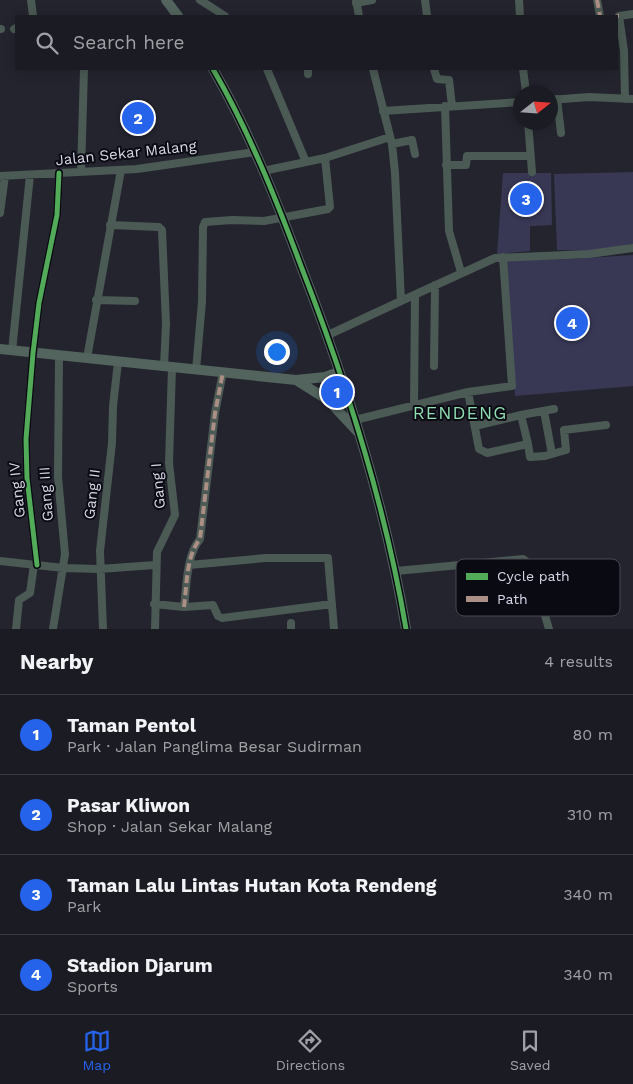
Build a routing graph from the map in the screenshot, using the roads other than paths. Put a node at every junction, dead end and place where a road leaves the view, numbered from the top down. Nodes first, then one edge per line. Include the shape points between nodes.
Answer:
1 (31, 0) edge
2 (166, 0) edge
3 (200, 0) edge
4 (372, 0) edge
5 (425, 0) edge
6 (519, 0) edge
7 (597, 0) edge
8 (356, 1) edge
9 (633, 14) edge
10 (34, 15) edge
11 (177, 15) edge
12 (222, 15) edge
13 (359, 15) edge
14 (428, 15) edge
15 (520, 15) edge
16 (600, 15) edge
17 (618, 16) edge
18 (620, 52) edge
19 (84, 70) edge
20 (213, 70) edge
21 (267, 70) edge
22 (373, 70) edge
23 (434, 70) edge
24 (523, 70) edge
25 (525, 85) edge
26 (629, 99) edge
27 (558, 100) edge
28 (513, 102) edge
29 (448, 106) junction
30 (384, 111) junction
31 (558, 119) edge
32 (528, 130) edge
33 (561, 133) dead end
34 (391, 141) junction
35 (254, 152) junction
36 (415, 154) dead end
37 (530, 156) junction
38 (325, 158) junction
39 (306, 162) junction
40 (446, 165) junction
41 (121, 170) junction
42 (263, 171) junction
43 (81, 172) junction
44 (532, 172) dead end
45 (59, 174) junction
46 (2, 176) edge
47 (30, 176) junction
48 (0, 213) edge
49 (284, 219) junction
50 (110, 226) junction
51 (633, 248) edge
52 (503, 257) junction
53 (461, 272) junction
54 (436, 285) junction
55 (415, 296) junction
56 (96, 300) junction
57 (135, 301) dead end
58 (401, 301) junction
59 (328, 335) junction
60 (0, 349) edge
61 (12, 351) junction
62 (33, 353) junction
63 (59, 356) junction
64 (87, 358) junction
65 (118, 362) junction
66 (168, 366) junction
67 (434, 366) dead end
68 (196, 370) junction
69 (223, 372) junction
70 (339, 372) junction
71 (296, 380) junction
72 (468, 392) junction
73 (414, 406) junction
74 (554, 409) dead end
75 (544, 411) junction
76 (521, 415) junction
77 (355, 420) junction
78 (606, 425) dead end
79 (474, 426) junction
80 (360, 436) junction
81 (528, 444) junction
82 (552, 454) junction
83 (0, 561) edge
84 (36, 565) junction
85 (155, 565) junction
86 (190, 565) junction
87 (456, 565) edge
88 (63, 568) junction
89 (99, 569) junction
90 (396, 570) junction
91 (154, 604) junction
92 (332, 604) junction
93 (184, 607) junction
94 (545, 616) edge
95 (16, 629) edge
96 (52, 629) edge
97 (103, 629) edge
98 (154, 629) edge
99 (334, 629) edge
100 (406, 629) edge
101 (549, 629) edge

1 - 10 street
2 - 11 main road
3 - 12 street
4 - 8 street
5 - 14 street
6 - 15 street
7 - 16 street
8 - 13 street
9 - 17 street
17 - 18 street
18 - 26 street
19 - 43 street
20 - 35 main road
21 - 39 street
22 - 30 street
23 - 29 street via 437,79 449,80
24 - 25 street
26 - 27 street
28 - 29 street
29 - 30 street
29 - 40 street
30 - 34 street
31 - 33 street
32 - 37 street
34 - 36 street via 412,140
34 - 38 street
34 - 58 street via 396,173
35 - 41 street, Jalan Sekar Malang
35 - 42 main road
37 - 40 street via 466,156 466,165
37 - 44 street
38 - 39 street
38 - 49 street via 330,208
39 - 42 street
40 - 53 street via 449,231
41 - 43 street, Jalan Sekar Malang
41 - 50 street
42 - 49 main road
43 - 45 street, Jalan Sekar Malang
45 - 47 street, Jalan Sekar Malang
45 - 62 street, Gang IV via 57,215
46 - 47 street, Jalan Sekar Malang
46 - 48 street
47 - 61 street
49 - 59 main road
49 - 68 street via 264,222 214,220 206,222 203,227 202,302
50 - 56 street
50 - 66 street, Gang I via 159,227 162,230
51 - 52 street via 589,254
52 - 53 street
52 - 72 street via 512,386
53 - 54 street
54 - 55 street
54 - 67 street
55 - 58 street
55 - 73 street
56 - 57 street
56 - 64 street
58 - 59 street
59 - 70 main road
60 - 61 main road
61 - 62 main road
62 - 63 main road
62 - 84 street, Gang IV via 26,458
63 - 64 main road
63 - 88 street, Gang III via 58,477 65,544
64 - 65 main road
65 - 66 main road
65 - 89 street, Gang II
66 - 68 main road
66 - 85 street, Gang I via 169,463 175,515 167,535 159,543
68 - 69 main road
69 - 71 main road
69 - 86 street via 200,539 194,545
70 - 71 main road
70 - 77 main road
71 - 80 main road via 328,400
72 - 73 street
72 - 79 street
73 - 77 street
74 - 75 street
75 - 76 street
75 - 82 street
76 - 79 street
76 - 81 street
77 - 80 main road
78 - 82 street via 564,430 566,450
79 - 81 street via 482,452
80 - 90 main road
81 - 82 street via 530,457
83 - 84 street
84 - 88 street
84 - 95 street, Gang IV via 30,593 19,600
85 - 89 street
85 - 91 street, Gang I
86 - 92 street via 266,558 326,557 330,561
86 - 93 street
87 - 90 street
88 - 89 street
88 - 96 street, Gang III
89 - 97 street, Gang II
90 - 100 main road
91 - 93 street
91 - 98 street, Gang I
92 - 93 street via 222,618 213,605
92 - 99 street
94 - 101 street

